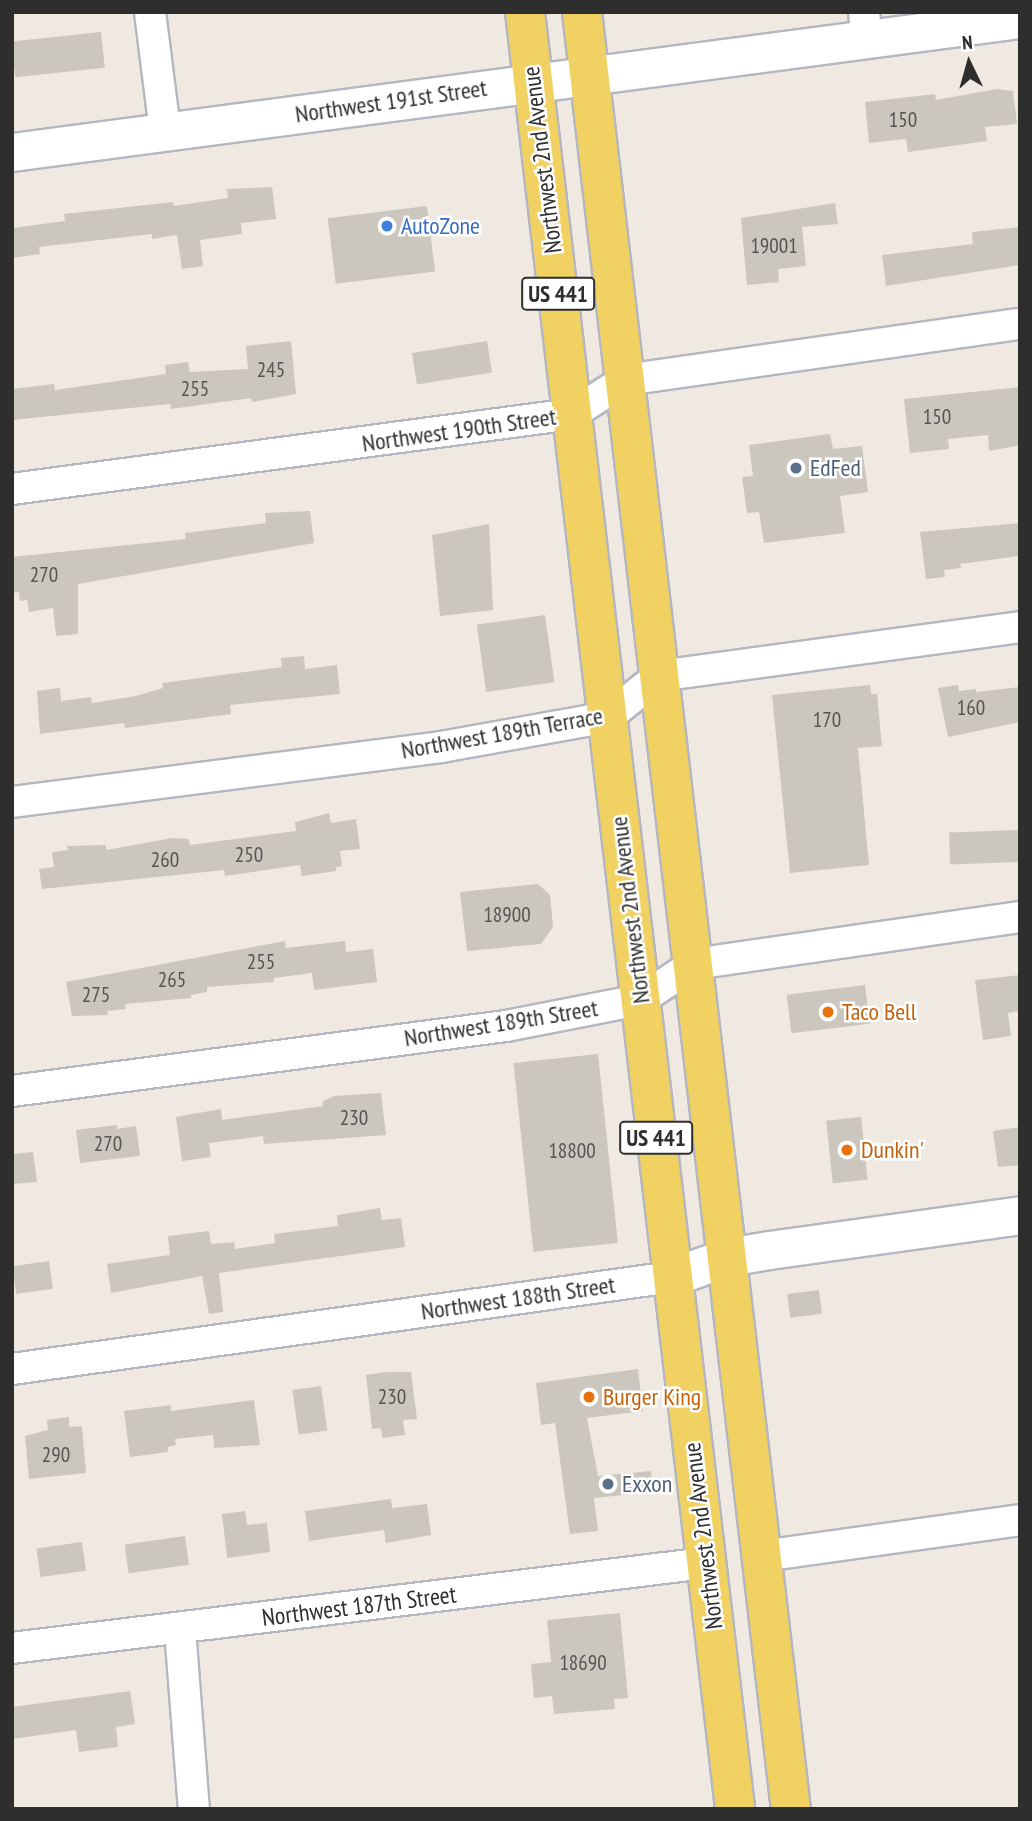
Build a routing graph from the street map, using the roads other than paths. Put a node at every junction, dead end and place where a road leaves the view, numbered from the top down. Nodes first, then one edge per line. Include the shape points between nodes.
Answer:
1 (150, 12) edge
2 (525, 12) edge
3 (582, 12) edge
4 (1020, 19) edge
5 (866, 26) edge
6 (589, 75) junction
7 (533, 82) junction
8 (165, 131) junction
9 (12, 152) edge
10 (1020, 324) edge
11 (625, 380) junction
12 (572, 415) junction
13 (12, 489) edge
14 (1020, 627) edge
15 (659, 676) junction
16 (608, 717) junction
17 (12, 802) edge
18 (1020, 917) edge
19 (694, 964) junction
20 (640, 1000) junction
21 (12, 1091) edge
22 (1020, 1215) edge
23 (727, 1257) junction
24 (672, 1277) junction
25 (12, 1369) edge
26 (1020, 1520) edge
27 (762, 1556) junction
28 (705, 1563) junction
29 (180, 1629) junction
30 (12, 1648) edge
31 (775, 1671) junction
32 (194, 1809) edge
33 (735, 1809) edge
34 (791, 1809) edge

1 - 8 street
2 - 7 main road, Northwest 2nd Avenue / US 441
3 - 6 main road, US 441
4 - 5 street, Northwest 191st Street
5 - 6 street, Northwest 191st Street
6 - 7 street, Northwest 191st Street
6 - 11 main road, US 441
7 - 8 street, Northwest 191st Street
7 - 12 main road, Northwest 2nd Avenue / US 441
8 - 9 street, Northwest 191st Street
10 - 11 street, Northwest 190th Street
11 - 12 street, Northwest 190th Street
11 - 15 main road, US 441
12 - 13 street, Northwest 190th Street
12 - 16 main road, Northwest 2nd Avenue / US 441
14 - 15 street
15 - 16 street, Northwest 189th Terrace
15 - 19 main road, US 441
16 - 17 street, Northwest 189th Terrace via 441,747
16 - 20 main road, Northwest 2nd Avenue / US 441
18 - 19 street, Northwest 189th Street
19 - 20 street, Northwest 189th Street
19 - 23 main road, US 441
20 - 21 street, Northwest 189th Street via 506,1026
20 - 24 main road, Northwest 2nd Avenue / US 441
22 - 23 street, Northwest 188th Street
23 - 24 street, Northwest 188th Street
23 - 27 main road, US 441
24 - 25 street, Northwest 188th Street
24 - 28 main road, Northwest 2nd Avenue / US 441
26 - 27 street
27 - 31 main road, US 441
28 - 29 street, Northwest 187th Street
28 - 31 main road via 724,1561 743,1581 754,1653 763,1667
28 - 33 main road, Northwest 2nd Avenue / US 441
29 - 30 street, Northwest 187th Street
29 - 32 street
31 - 34 main road, US 441

